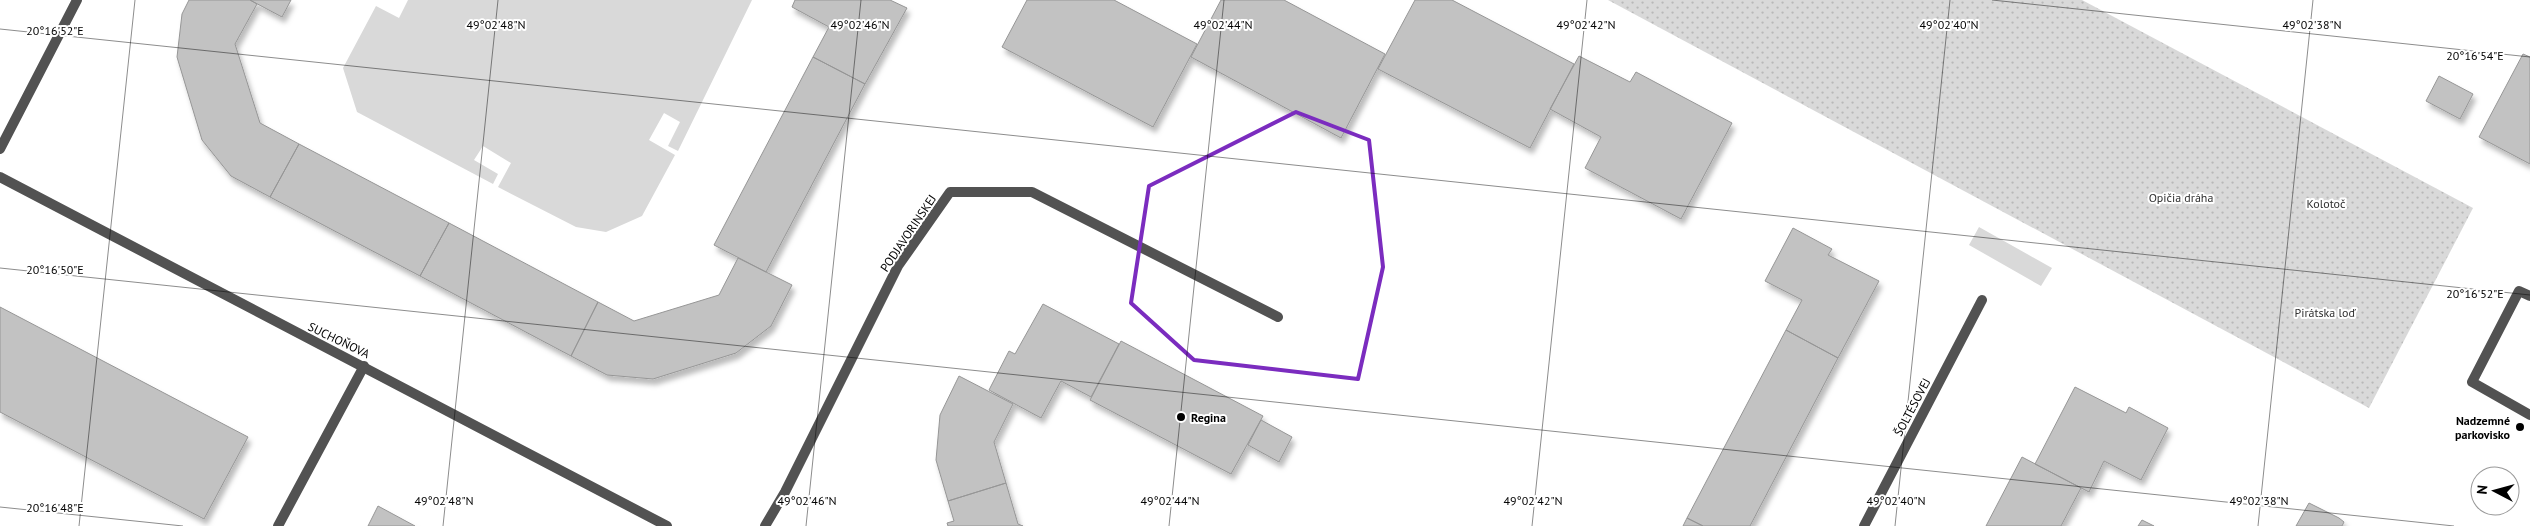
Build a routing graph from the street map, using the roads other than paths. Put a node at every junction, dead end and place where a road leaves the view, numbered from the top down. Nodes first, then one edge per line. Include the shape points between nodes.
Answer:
1 (77, 0) edge
2 (0, 149) edge
3 (0, 177) edge
4 (2530, 296) edge
5 (1982, 300) dead end
6 (1278, 317) dead end
7 (364, 366) junction
8 (2530, 415) edge
9 (278, 526) edge
10 (667, 526) edge
11 (765, 526) edge
12 (1864, 526) edge

1 - 2 street
3 - 7 street, SUCHOŇOVA
4 - 8 street via 2520,291 2472,382
5 - 12 street, ŠOLTÉSOVEJ
6 - 11 street, PODJAVORINSKEJ via 1032,192 950,192 898,266
7 - 9 street
7 - 10 street, SUCHOŇOVA

